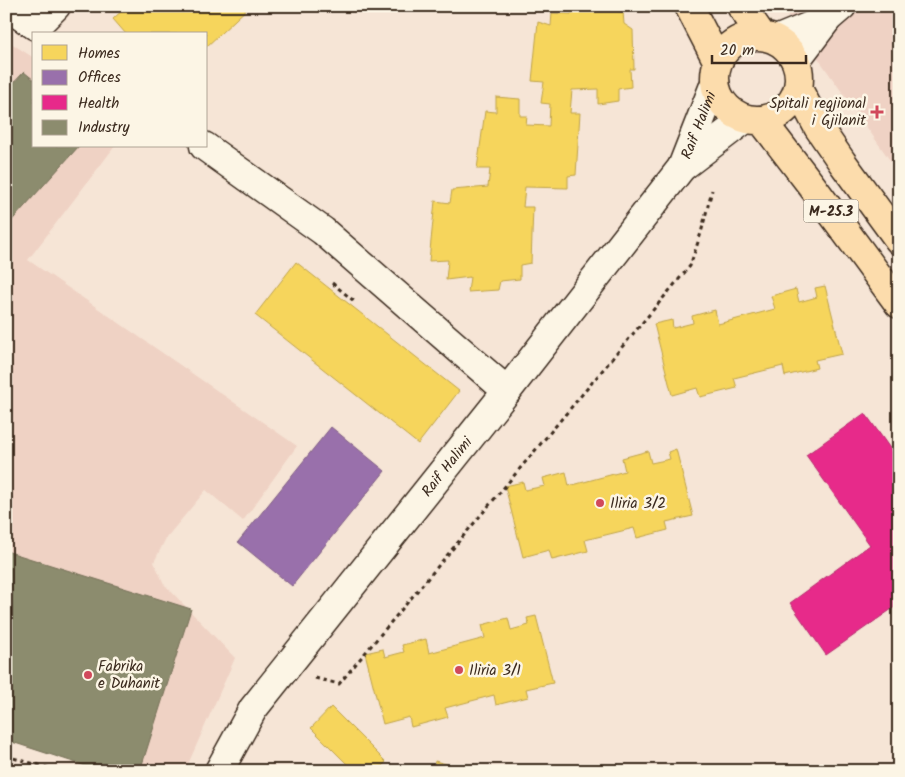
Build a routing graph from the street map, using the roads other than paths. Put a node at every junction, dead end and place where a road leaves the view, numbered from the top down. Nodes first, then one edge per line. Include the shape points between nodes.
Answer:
1 (6, 6) edge
2 (56, 6) edge
3 (689, 6) edge
4 (741, 6) edge
5 (835, 12) edge
6 (42, 30) edge
7 (769, 38) junction
8 (796, 60) junction
9 (717, 72) junction
10 (798, 89) junction
11 (754, 120) junction
12 (207, 148) edge
13 (682, 167) junction
14 (899, 240) edge
15 (899, 304) edge
16 (507, 391) junction
17 (219, 771) edge

1 - 6 street
2 - 6 street
3 - 9 main road, M-25.3
4 - 7 main road
5 - 7 street
5 - 8 street
7 - 8 main road via 788,49
7 - 9 main road via 744,38 734,44 725,52
8 - 10 main road, M-25.3 via 800,74
9 - 11 main road, M-25.3 via 722,102 735,114
9 - 13 street, Raif Halimi
10 - 11 main road via 785,110 774,117
10 - 14 main road, M-25.3 via 823,134
11 - 13 street, Raif Halimi
11 - 15 main road, M-25.3 via 812,186
12 - 16 street via 323,231
13 - 16 street, Raif Halimi
16 - 17 street, Raif Halimi via 253,709

